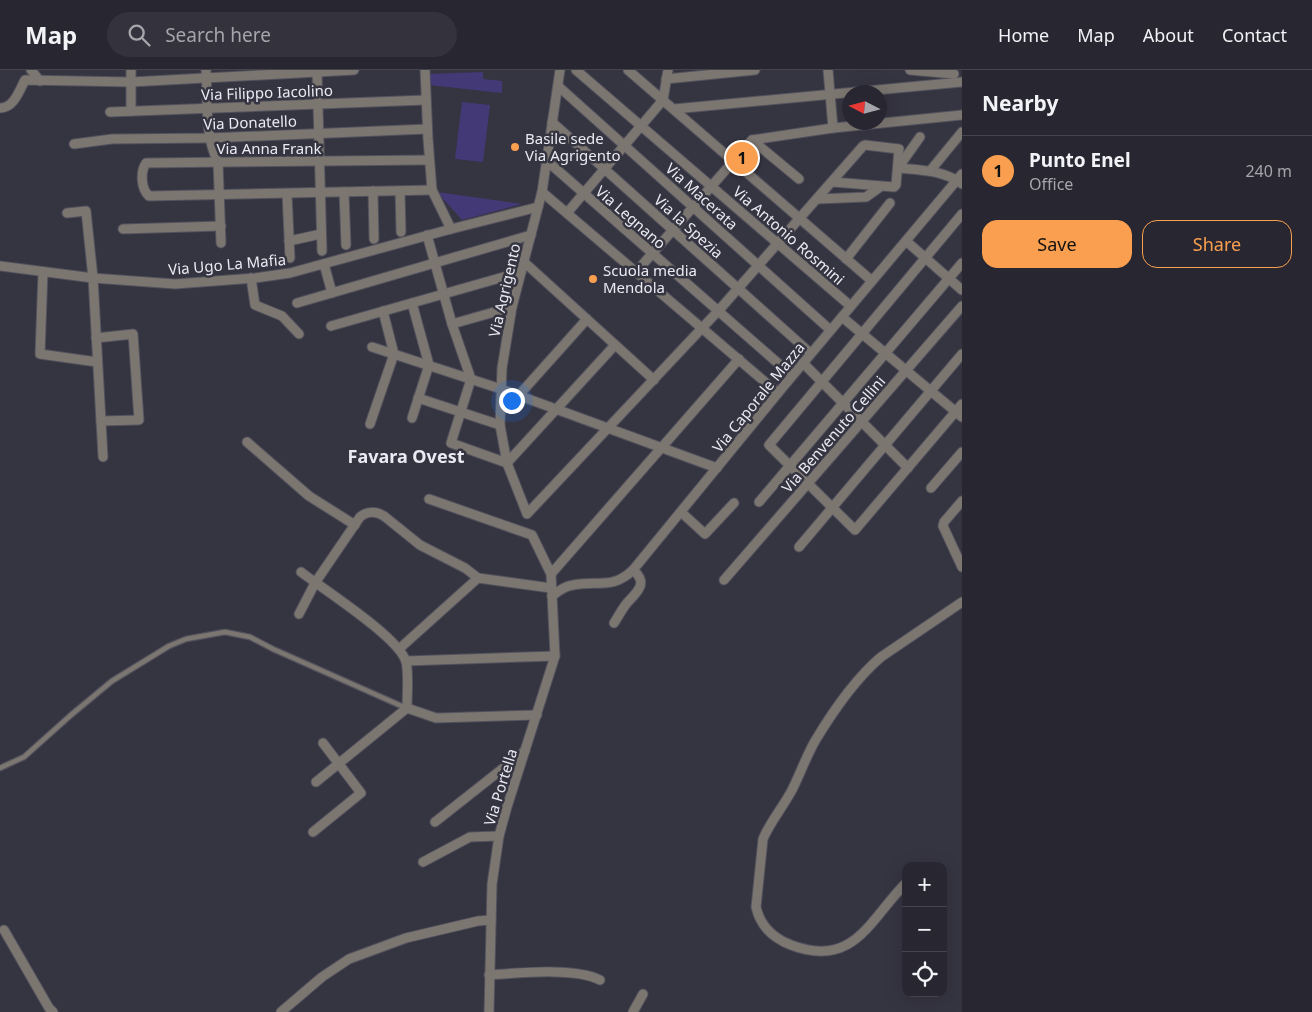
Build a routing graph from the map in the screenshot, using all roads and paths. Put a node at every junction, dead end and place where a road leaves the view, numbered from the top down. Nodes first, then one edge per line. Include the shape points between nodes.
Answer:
1 (31, 70) edge
2 (131, 70) edge
3 (354, 70) edge
4 (425, 70) edge
5 (560, 70) edge
6 (576, 70) edge
7 (628, 70) edge
8 (755, 70) edge
9 (828, 70) edge
10 (910, 70) edge
11 (317, 71) edge
12 (957, 72) edge
13 (207, 74) edge
14 (667, 75) edge
15 (40, 81) junction
16 (131, 82) junction
17 (962, 82) edge
18 (558, 86) junction
19 (830, 94) junction
20 (426, 100) junction
21 (663, 100) junction
22 (318, 104) junction
23 (0, 108) edge
24 (208, 109) junction
25 (674, 109) junction
26 (110, 112) dead end
27 (131, 112) junction
28 (962, 115) edge
29 (552, 122) junction
30 (641, 126) junction
31 (833, 128) junction
32 (427, 129) junction
33 (962, 132) edge
34 (319, 133) junction
35 (920, 137) dead end
36 (210, 138) junction
37 (752, 140) junction
38 (74, 144) dead end
39 (625, 146) junction
40 (429, 160) junction
41 (547, 160) junction
42 (734, 161) junction
43 (218, 162) junction
44 (320, 162) junction
45 (898, 168) junction
46 (605, 169) junction
47 (930, 171) junction
48 (799, 180) dead end
49 (960, 180) edge
50 (832, 182) junction
51 (712, 186) junction
52 (880, 187) junction
53 (432, 190) junction
54 (373, 191) junction
55 (400, 191) junction
56 (320, 192) junction
57 (344, 192) junction
58 (542, 192) junction
59 (288, 194) junction
60 (585, 194) junction
61 (220, 195) junction
62 (818, 199) junction
63 (890, 204) dead end
64 (538, 207) junction
65 (694, 207) junction
66 (67, 212) dead end
67 (567, 213) junction
68 (962, 214) edge
69 (800, 218) junction
70 (221, 226) junction
71 (123, 229) dead end
72 (451, 229) junction
73 (673, 230) junction
74 (401, 232) dead end
75 (321, 234) junction
76 (531, 235) junction
77 (427, 236) junction
78 (374, 239) dead end
79 (906, 241) junction
80 (289, 242) junction
81 (221, 243) dead end
82 (778, 243) junction
83 (346, 245) dead end
84 (322, 251) dead end
85 (653, 254) junction
86 (290, 258) dead end
87 (846, 258) junction
88 (925, 258) junction
89 (524, 262) junction
90 (962, 262) edge
91 (324, 264) junction
92 (435, 264) junction
93 (759, 265) junction
94 (0, 266) edge
95 (43, 272) junction
96 (521, 272) junction
97 (636, 272) junction
98 (93, 278) junction
99 (251, 278) junction
100 (870, 279) junction
101 (948, 279) junction
102 (738, 289) junction
103 (962, 290) edge
104 (332, 293) junction
105 (444, 294) junction
106 (297, 302) dead end
107 (412, 303) junction
108 (847, 303) junction
109 (962, 306) edge
110 (512, 307) junction
111 (383, 311) junction
112 (718, 312) junction
113 (842, 317) junction
114 (587, 319) junction
115 (452, 324) junction
116 (331, 326) dead end
117 (827, 326) junction
118 (702, 328) junction
119 (299, 334) dead end
120 (862, 334) junction
121 (96, 338) junction
122 (616, 345) junction
123 (372, 347) dead end
124 (807, 350) junction
125 (885, 353) junction
126 (394, 354) junction
127 (962, 354) edge
128 (738, 359) junction
129 (96, 362) junction
130 (803, 363) junction
131 (429, 366) junction
132 (906, 371) junction
133 (788, 372) junction
134 (471, 379) junction
135 (654, 380) junction
136 (822, 382) junction
137 (501, 388) junction
138 (776, 391) junction
139 (931, 391) junction
140 (519, 395) junction
141 (418, 398) junction
142 (843, 404) junction
143 (556, 409) junction
144 (960, 411) edge
145 (460, 412) junction
146 (412, 418) dead end
147 (100, 421) junction
148 (862, 422) junction
149 (370, 424) dead end
150 (500, 425) junction
151 (607, 428) junction
152 (246, 442) dead end
153 (885, 445) junction
154 (662, 448) junction
155 (962, 452) edge
156 (103, 457) dead end
157 (507, 463) junction
158 (790, 466) junction
159 (717, 468) junction
160 (908, 468) junction
161 (808, 483) junction
162 (931, 488) dead end
163 (429, 499) dead end
164 (962, 501) edge
165 (760, 502) dead end
166 (734, 503) dead end
167 (832, 507) junction
168 (681, 512) junction
169 (355, 525) junction
170 (799, 547) dead end
171 (962, 567) edge
172 (633, 570) junction
173 (301, 572) dead end
174 (551, 574) junction
175 (478, 578) junction
176 (724, 580) dead end
177 (315, 583) junction
178 (552, 592) junction
179 (962, 602) edge
180 (299, 614) dead end
181 (614, 623) dead end
182 (399, 649) junction
183 (555, 656) junction
184 (406, 661) junction
185 (407, 708) junction
186 (537, 715) junction
187 (323, 743) dead end
188 (526, 751) junction
189 (339, 764) junction
190 (0, 768) edge
191 (316, 782) dead end
192 (435, 822) dead end
193 (313, 832) dead end
194 (500, 836) junction
195 (422, 862) dead end
196 (902, 887) edge
197 (491, 920) junction
198 (4, 930) dead end
199 (489, 975) junction
200 (600, 980) dead end
201 (643, 994) dead end
202 (53, 1012) edge
203 (281, 1012) edge
204 (489, 1012) edge
205 (633, 1012) edge

1 - 15 street
2 - 16 street
3 - 11 street
4 - 20 street
5 - 18 street, Via Agrigento
6 - 30 street, Via Antonio Rosmini
7 - 21 street
8 - 14 street
9 - 19 street
10 - 12 street
11 - 13 street
11 - 22 street
12 - 17 street
13 - 16 street
13 - 24 street
14 - 21 street
15 - 16 street
15 - 23 street via 25,80 12,103
16 - 27 street
17 - 19 street
18 - 29 street, Via Agrigento
18 - 39 street, Via Macerata
19 - 25 street
19 - 31 street
20 - 22 street, Via Filippo Iacolino
20 - 32 street
21 - 25 street
21 - 30 street
22 - 24 street, Via Filippo Iacolino
22 - 34 street
24 - 27 street, Via Filippo Iacolino
24 - 36 street
25 - 42 street
26 - 27 street, Via Filippo Iacolino
28 - 31 street
29 - 41 street, Via Agrigento
29 - 46 street, Via la Spezia
30 - 39 street
30 - 51 street, Via Antonio Rosmini
31 - 37 street
32 - 34 street, Via Donatello
32 - 40 street
33 - 47 street
34 - 36 street, Via Donatello
34 - 44 street
35 - 45 street
36 - 38 street, Via Donatello via 112,139
36 - 43 street
37 - 42 street
37 - 48 street
39 - 46 street
39 - 65 street, Via Macerata
40 - 44 street, Via Anna Frank
40 - 53 street
41 - 58 street, Via Agrigento
41 - 60 street, Via Legnano
42 - 51 street
42 - 69 street
43 - 44 street, Via Anna Frank
43 - 61 street
43 - 61 street, Via Anna Frank via 146,163 142,168 143,188 149,196
44 - 56 street
45 - 47 street
45 - 50 street via 900,151 897,147 864,145
45 - 52 street via 896,185
46 - 60 street
46 - 73 street, Via la Spezia
47 - 49 street
49 - 79 street, Via Caporale Mazza
50 - 52 street
50 - 62 street
51 - 65 street
51 - 82 street, Via Antonio Rosmini
52 - 62 street via 866,197
53 - 55 street
53 - 72 street
54 - 55 street
54 - 57 street
54 - 78 street
55 - 74 street
56 - 57 street
56 - 59 street
56 - 75 street
57 - 83 street
58 - 64 street, Via Agrigento
58 - 67 street
59 - 61 street
59 - 80 street
60 - 67 street
60 - 85 street, Via Legnano
61 - 70 street
62 - 69 street
63 - 87 street
64 - 72 street, Via Ugo La Mafia
64 - 76 street, Via Agrigento
65 - 73 street
65 - 93 street, Via Macerata
66 - 98 street via 86,211
67 - 97 street
68 - 88 street
69 - 82 street
69 - 87 street
70 - 71 street
70 - 81 street
72 - 77 street, Via Ugo La Mafia
73 - 85 street
73 - 102 street, Via la Spezia
75 - 80 street
75 - 84 street
76 - 89 street, Via Agrigento
76 - 92 street
77 - 91 street, Via Ugo La Mafia
77 - 92 street
79 - 88 street
79 - 100 street, Via Caporale Mazza
80 - 86 street
82 - 93 street
82 - 108 street, Via Antonio Rosmini
85 - 97 street
85 - 112 street, Via Legnano
87 - 100 street
88 - 101 street
88 - 120 street
89 - 96 street, Via Agrigento
89 - 114 street
90 - 101 street
91 - 99 street, Via Ugo La Mafia
91 - 104 street
92 - 104 street
92 - 105 street
93 - 102 street
93 - 117 street, Via Macerata
94 - 95 street, Via Ugo La Mafia
95 - 98 street, Via Ugo La Mafia
95 - 129 street via 40,354
96 - 105 street
96 - 110 street, Via Agrigento
97 - 118 street
98 - 99 street, Via Ugo La Mafia via 176,284
98 - 121 street
99 - 119 street via 254,305 282,316
100 - 108 street, Via Caporale Mazza
100 - 113 street, Via Caporale Mazza
101 - 103 street
101 - 125 street
102 - 112 street
102 - 124 street, Via la Spezia
104 - 106 street
105 - 107 street
105 - 115 street
107 - 111 street
107 - 131 street
108 - 117 street, Via Caporale Mazza
109 - 132 street, Via Benvenuto Cellini
110 - 115 street
110 - 137 street, Via Agrigento
111 - 116 street
111 - 126 street
112 - 118 street
112 - 133 street, Via Legnano
113 - 120 street
113 - 130 street, Via Caporale Mazza
114 - 122 street
114 - 140 street
115 - 134 street
117 - 124 street, Via Caporale Mazza
118 - 128 street
118 - 135 street
120 - 125 street
120 - 136 street
121 - 129 street
121 - 147 street via 132,334 138,420
122 - 135 street
122 - 143 street
123 - 126 street
124 - 133 street, Via Caporale Mazza
125 - 132 street
125 - 142 street
126 - 131 street
126 - 149 street
127 - 139 street
128 - 138 street
128 - 154 street
129 - 147 street
130 - 136 street
130 - 138 street, Via Caporale Mazza
131 - 134 street
131 - 141 street
132 - 139 street
132 - 148 street, Via Benvenuto Cellini
133 - 138 street, Via Caporale Mazza
134 - 137 street
134 - 145 street
135 - 151 street
136 - 142 street
136 - 158 street via 769,445
137 - 140 street
137 - 150 street, Via Agrigento
138 - 159 street, Via Caporale Mazza
139 - 144 street
139 - 153 street
140 - 143 street
141 - 145 street
141 - 146 street
142 - 148 street
142 - 158 street
143 - 151 street
143 - 157 street
144 - 160 street
145 - 150 street
145 - 157 street via 451,443
147 - 156 street
148 - 153 street
148 - 161 street, Via Benvenuto Cellini
150 - 157 street, Via Agrigento
151 - 154 street
151 - 157 street, Via Agrigento via 527,514
152 - 169 street via 309,496
153 - 160 street
153 - 167 street
154 - 159 street
154 - 174 street
155 - 162 street
158 - 161 street
158 - 165 street
159 - 168 street, Via Caporale Mazza
160 - 167 street via 855,530
161 - 167 street
161 - 176 street, Via Benvenuto Cellini
163 - 174 street via 532,535
164 - 171 street via 944,522 944,529
166 - 168 street via 705,534
167 - 170 street
168 - 172 street, Via Caporale Mazza
169 - 175 street via 365,513 381,514 420,545
169 - 177 street
172 - 178 street, Via Caporale Mazza via 614,583 574,585
172 - 181 street via 640,575 639,590
173 - 177 street
174 - 178 street, Via Portella
175 - 178 street
175 - 182 street
177 - 180 street
177 - 182 street via 375,626
178 - 183 street, Via Portella
179 - 196 street via 881,657 857,679 815,742 766,832 756,907 763,925 786,943 829,950 850,944 861,936
182 - 184 street
183 - 184 street
183 - 186 street, Via Portella
184 - 185 street
185 - 186 street via 436,718
185 - 189 street
185 - 190 lane via 250,637 225,632 186,639 169,646 112,681 24,757
186 - 188 street, Via Portella
187 - 189 street
188 - 192 street
188 - 194 street, Via Portella
189 - 191 street
189 - 193 street via 360,794
194 - 195 street via 470,837
194 - 197 street, Via Portella via 492,884
197 - 199 street, Via Portella
197 - 203 street via 406,938 350,959 322,977
198 - 202 street
199 - 200 street via 550,972 592,975
199 - 204 street, Via Portella
201 - 205 street

